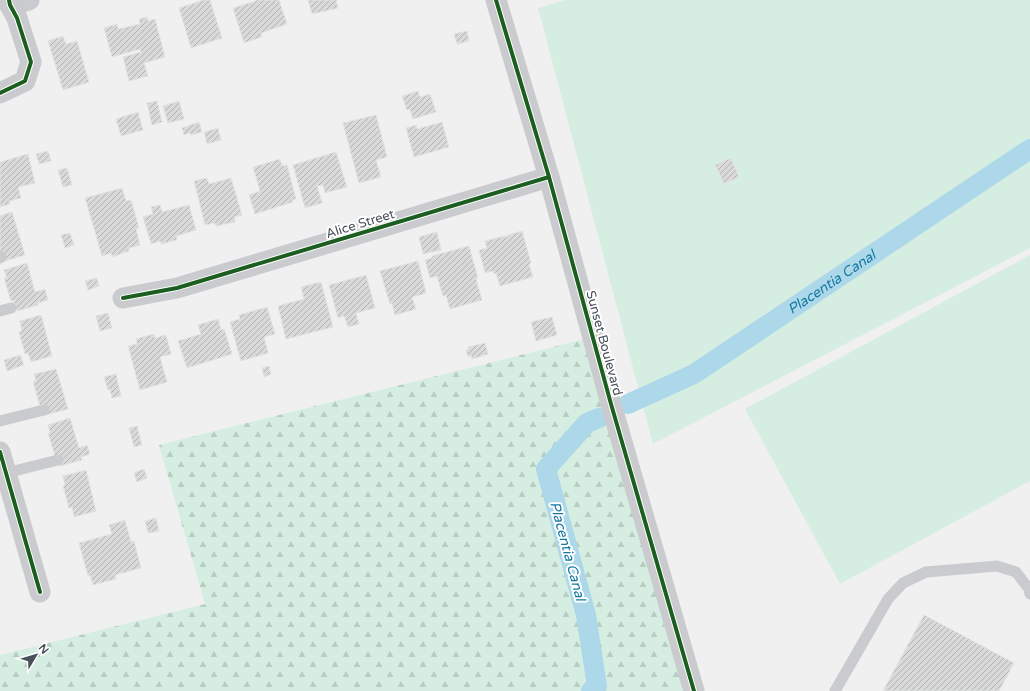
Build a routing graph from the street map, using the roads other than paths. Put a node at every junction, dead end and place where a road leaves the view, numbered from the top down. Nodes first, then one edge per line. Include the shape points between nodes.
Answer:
1 (496, 0) edge
2 (16, 2) edge
3 (0, 93) edge
4 (549, 177) junction
5 (122, 298) dead end
6 (44, 410) dead end
7 (0, 421) edge
8 (0, 452) edge
9 (58, 460) dead end
10 (5, 477) edge
11 (40, 592) dead end
12 (1030, 594) edge
13 (694, 691) edge
14 (835, 691) edge

1 - 4 street, Sunset Boulevard
2 - 3 street via 17,18 31,62 25,81
4 - 5 street, Alice Street via 177,288
4 - 13 street, Sunset Boulevard
6 - 7 lane
8 - 10 street
9 - 10 lane
10 - 11 street
12 - 14 lane via 1016,572 997,566 926,572 903,583 888,599

